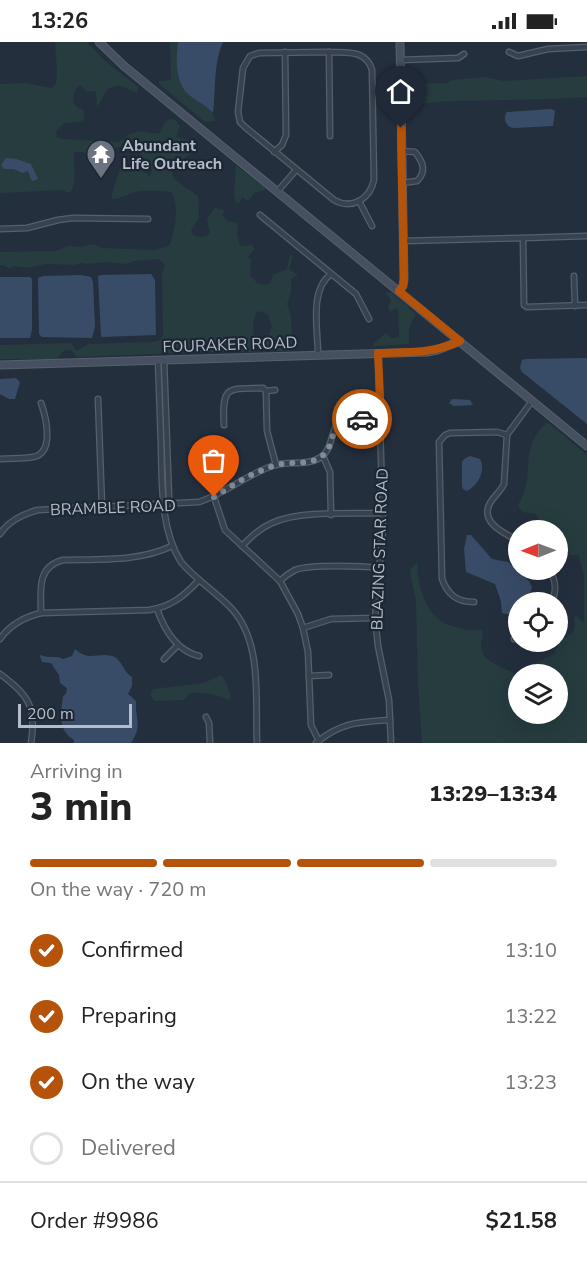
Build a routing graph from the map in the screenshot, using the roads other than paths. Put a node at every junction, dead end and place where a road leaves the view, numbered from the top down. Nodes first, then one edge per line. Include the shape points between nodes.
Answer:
1 (99, 42) edge
2 (400, 42) edge
3 (587, 46) edge
4 (285, 52) junction
5 (328, 52) junction
6 (509, 52) dead end
7 (464, 54) dead end
8 (400, 60) junction
9 (330, 136) dead end
10 (402, 151) junction
11 (274, 152) junction
12 (296, 170) junction
13 (402, 183) junction
14 (277, 192) junction
15 (359, 201) junction
16 (260, 215) dead end
17 (148, 219) dead end
18 (372, 226) dead end
19 (0, 229) edge
20 (587, 236) edge
21 (523, 238) junction
22 (404, 241) junction
23 (332, 274) junction
24 (574, 276) dead end
25 (399, 291) junction
26 (587, 305) edge
27 (575, 306) junction
28 (369, 319) dead end
29 (460, 341) junction
30 (378, 353) junction
31 (318, 355) junction
32 (161, 360) junction
33 (0, 365) edge
34 (275, 390) dead end
35 (266, 391) junction
36 (98, 399) dead end
37 (532, 401) junction
38 (41, 403) dead end
39 (381, 419) junction
40 (224, 425) dead end
41 (507, 435) junction
42 (587, 446) edge
43 (323, 456) junction
44 (0, 459) edge
45 (276, 465) junction
46 (214, 497) junction
47 (165, 505) junction
48 (102, 507) junction
49 (384, 513) junction
50 (331, 515) junction
51 (0, 523) edge
52 (5, 528) junction
53 (0, 534) edge
54 (508, 535) edge
55 (172, 546) junction
56 (242, 546) junction
57 (380, 568) junction
58 (200, 580) junction
59 (280, 581) junction
60 (474, 602) dead end
61 (157, 609) junction
62 (41, 613) junction
63 (375, 618) junction
64 (303, 628) junction
65 (2, 632) edge
66 (0, 639) edge
67 (178, 645) junction
68 (199, 656) dead end
69 (164, 659) dead end
70 (0, 674) edge
71 (329, 675) dead end
72 (309, 676) junction
73 (206, 717) dead end
74 (390, 720) junction
75 (317, 742) edge
76 (32, 743) edge
77 (210, 743) edge
78 (257, 743) edge
79 (391, 743) edge

1 - 14 main road
2 - 8 main road
3 - 6 street via 518,56
4 - 5 street
4 - 11 street via 286,135
4 - 11 street via 255,53 247,58 243,68 239,119
5 - 9 street
5 - 15 street via 359,53 372,70 374,180 368,194
7 - 8 street via 458,58
8 - 10 main road
10 - 13 main road
10 - 13 street via 415,152 424,171 417,181
11 - 12 street
12 - 14 street
12 - 15 street via 337,202
13 - 22 main road
14 - 25 main road
15 - 18 street
16 - 23 street
17 - 19 street via 73,218 27,228
20 - 21 street
21 - 22 street
21 - 27 street via 524,305
22 - 25 main road via 404,279
23 - 28 street via 358,296
23 - 31 street via 317,294
24 - 27 street
25 - 29 main road
26 - 27 street
29 - 30 main road, FOURAKER ROAD via 427,352
29 - 37 main road
30 - 31 main road, FOURAKER ROAD
30 - 39 street, BLAZING STAR ROAD
31 - 32 main road, FOURAKER ROAD
32 - 33 main road, FOURAKER ROAD
32 - 47 street
34 - 35 street
35 - 40 street via 263,388 228,392 223,405
35 - 45 street via 267,431
36 - 48 street
37 - 41 street
37 - 42 main road
38 - 44 street via 47,428 43,452 33,457
39 - 43 street via 341,421 335,426
39 - 49 street, BLAZING STAR ROAD
41 - 54 street via 504,484 490,502 488,514 498,530
41 - 60 street via 445,435 438,448 442,579 453,597
43 - 45 street, BRAMBLE ROAD via 310,462
43 - 50 street via 330,472
45 - 46 street, BRAMBLE ROAD via 243,478
46 - 47 street, BRAMBLE ROAD via 191,504
46 - 56 street via 224,527
47 - 48 street, BRAMBLE ROAD
47 - 55 street
48 - 52 street, BRAMBLE ROAD via 38,510 18,517
49 - 50 street
49 - 57 street, BLAZING STAR ROAD
50 - 56 street via 282,519
51 - 52 street
52 - 53 street, BRAMBLE ROAD
55 - 58 street via 184,566
55 - 62 street via 141,557 63,560 52,564 41,580
56 - 59 street
57 - 59 street via 304,568
57 - 63 street, BLAZING STAR ROAD
58 - 61 street via 177,601
58 - 78 street via 232,609 249,636
59 - 64 street
61 - 62 street
61 - 67 street
62 - 65 street
63 - 64 street via 331,619
63 - 74 street, BLAZING STAR ROAD
64 - 72 street
65 - 66 street
67 - 68 street
67 - 69 street
70 - 76 street via 28,700
71 - 72 street
72 - 75 street via 311,725
73 - 77 street
74 - 75 street via 351,723
74 - 79 street, BLAZING STAR ROAD

